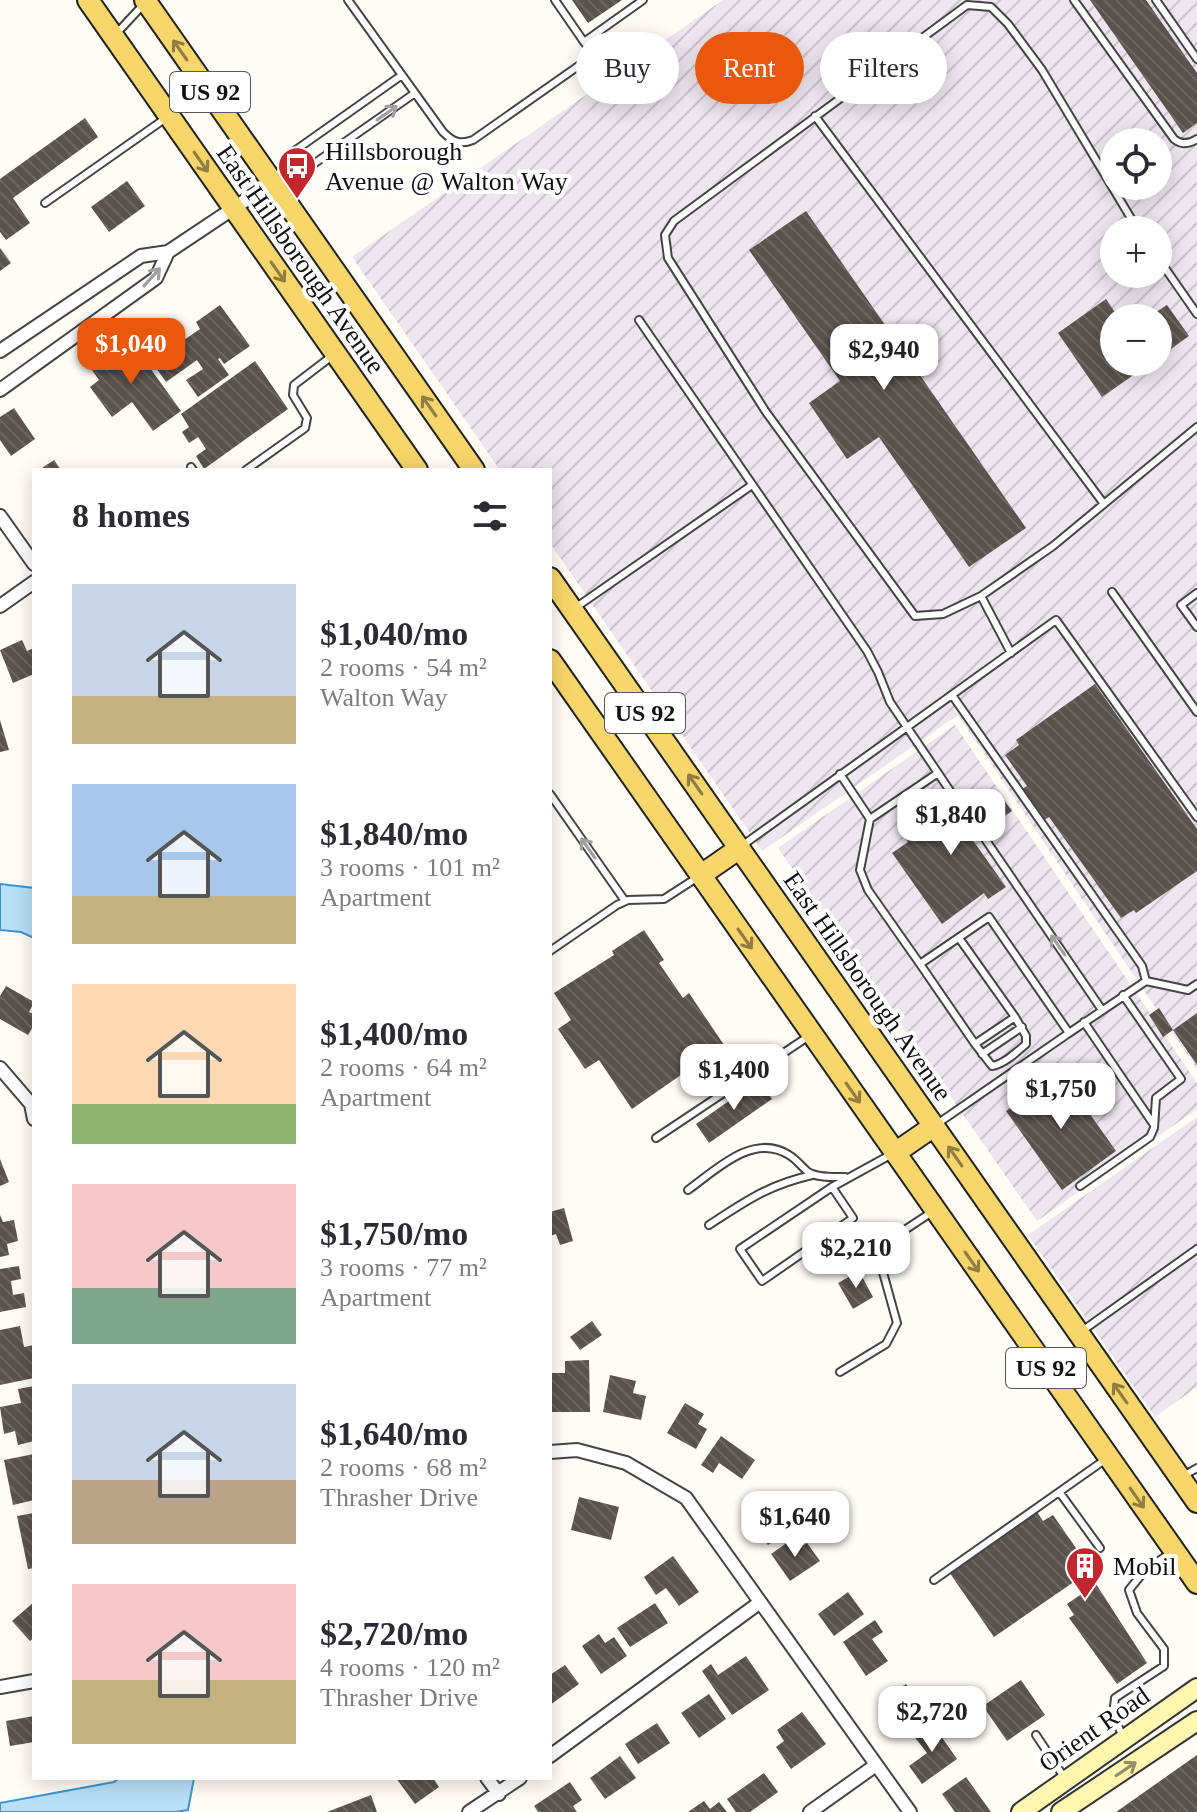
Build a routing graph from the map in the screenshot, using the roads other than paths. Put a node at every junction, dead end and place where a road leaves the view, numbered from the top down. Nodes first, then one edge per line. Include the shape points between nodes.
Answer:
1 (88, 0) edge
2 (146, 0) edge
3 (348, 0) edge
4 (555, 0) edge
5 (643, 0) edge
6 (1074, 0) edge
7 (1156, 0) edge
8 (577, 32) edge
9 (598, 32) edge
10 (113, 37) junction
11 (1197, 59) edge
12 (576, 67) edge
13 (402, 75) junction
14 (415, 93) junction
15 (169, 116) junction
16 (815, 116) junction
17 (1197, 139) edge
18 (273, 182) junction
19 (45, 203) dead end
20 (233, 208) junction
21 (1130, 216) edge
22 (168, 252) junction
23 (1172, 278) edge
24 (1197, 314) edge
25 (639, 320) dead end
26 (0, 351) edge
27 (335, 353) junction
28 (0, 390) edge
29 (1197, 427) edge
30 (249, 468) edge
31 (416, 468) edge
32 (473, 468) edge
33 (752, 485) junction
34 (1104, 504) junction
35 (0, 516) edge
36 (32, 561) edge
37 (552, 581) edge
38 (32, 583) edge
39 (1112, 592) dead end
40 (1197, 593) edge
41 (981, 596) junction
42 (0, 606) edge
43 (572, 610) junction
44 (1197, 627) edge
45 (1011, 653) junction
46 (552, 663) edge
47 (952, 695) junction
48 (1197, 712) edge
49 (907, 727) junction
50 (938, 773) junction
51 (840, 774) junction
52 (552, 797) edge
53 (964, 812) dead end
54 (1197, 817) edge
55 (870, 819) junction
56 (983, 836) dead end
57 (740, 848) junction
58 (701, 875) junction
59 (625, 901) junction
60 (959, 938) junction
61 (552, 950) edge
62 (920, 964) junction
63 (1146, 981) junction
64 (1197, 984) edge
65 (1123, 995) junction
66 (1102, 1010) junction
67 (1015, 1017) junction
68 (1084, 1022) junction
69 (1022, 1027) junction
70 (1069, 1033) junction
71 (812, 1034) junction
72 (975, 1044) junction
73 (982, 1054) junction
74 (0, 1068) edge
75 (32, 1109) edge
76 (1154, 1125) junction
77 (934, 1126) junction
78 (656, 1138) dead end
79 (895, 1153) junction
80 (812, 1175) junction
81 (845, 1177) junction
82 (1080, 1186) dead end
83 (832, 1187) junction
84 (688, 1190) dead end
85 (935, 1210) junction
86 (709, 1225) dead end
87 (1197, 1249) edge
88 (1079, 1334) junction
89 (840, 1372) dead end
90 (552, 1452) edge
91 (1109, 1457) junction
92 (1188, 1473) edge
93 (1060, 1493) junction
94 (1197, 1502) edge
95 (1100, 1548) dead end
96 (1174, 1551) junction
97 (934, 1580) dead end
98 (1197, 1583) edge
99 (759, 1603) junction
100 (32, 1681) edge
101 (0, 1687) edge
102 (1197, 1688) edge
103 (1197, 1721) edge
104 (1036, 1735) dead end
105 (1124, 1739) junction
106 (552, 1755) edge
107 (876, 1765) junction
108 (488, 1780) edge
109 (517, 1780) edge
110 (1066, 1780) junction
111 (499, 1794) junction
112 (469, 1812) edge
113 (810, 1812) edge
114 (910, 1812) edge
115 (1021, 1812) edge
116 (1061, 1812) edge

1 - 10 main road, East Hillsborough Avenue / US 92
2 - 10 lane
18 -> 2 main road, East Hillsborough Avenue / US 92
3 - 13 lane
4 - 8 lane
5 - 9 lane
6 - 17 lane via 1174,139
7 - 11 lane
10 - 15 main road, East Hillsborough Avenue / US 92
12 - 14 lane via 465,143 451,140
13 - 14 lane
13 - 18 lane via 293,152
18 -> 14 lane via 305,170
15 - 19 lane
15 -> 20 main road, East Hillsborough Avenue / US 92
16 - 21 lane via 967,5 991,7 1042,70
16 - 34 lane
16 - 41 lane via 674,221 665,235 668,258 766,412 915,616 943,614
18 - 20 street
32 -> 18 main road, East Hillsborough Avenue / US 92
20 - 22 street
20 -> 27 main road, East Hillsborough Avenue / US 92
22 - 26 street via 141,256
28 -> 22 street via 156,278
23 - 24 lane
25 - 33 lane
27 - 30 lane via 294,385 293,395 307,418 305,428
27 - 31 main road, East Hillsborough Avenue / US 92
29 - 34 lane
33 - 43 lane
33 - 49 lane via 867,651
34 - 41 lane
35 - 36 street
37 - 43 main road, East Hillsborough Avenue / US 92
38 - 42 street
39 - 48 lane
40 - 44 lane via 1181,605
41 - 45 lane
57 -> 43 main road, East Hillsborough Avenue / US 92
45 - 47 lane
45 - 54 lane via 1056,620
46 - 58 main road, US 92
47 - 49 lane
47 - 63 lane via 1142,966
49 - 50 lane
49 - 51 lane
50 - 53 lane
50 - 55 lane
51 - 55 lane
51 - 57 lane
59 -> 52 lane
55 - 62 lane via 860,870 868,890
66 -> 56 lane
57 - 58 main road
57 - 77 main road, East Hillsborough Avenue / US 92
58 - 59 lane via 664,899
58 -> 71 main road, US 92
59 - 61 lane
60 - 62 lane
60 - 67 lane
60 - 70 lane via 989,917
62 - 72 lane
63 - 64 lane via 1188,990
63 - 65 lane
65 - 66 lane
65 - 76 lane via 1181,1079 1156,1098
66 - 68 lane
67 - 69 lane
67 - 72 lane
68 - 70 lane
68 - 76 lane
69 - 73 lane
69 - 73 lane via 1026,1044 997,1066
70 - 77 lane
71 - 78 lane
71 -> 79 main road, US 92
72 - 73 lane
74 - 75 street
76 - 82 lane via 1150,1137
77 - 79 main road
88 -> 77 main road, East Hillsborough Avenue / US 92
79 - 81 lane
79 - 85 main road, US 92
80 - 81 lane
80 - 84 lane via 790,1155 760,1147 743,1151
80 - 86 lane via 762,1190
81 - 83 lane
83 - 83 lane via 853,1218 762,1281 740,1249
85 - 89 lane via 894,1237 879,1258 897,1323 886,1344
85 -> 91 main road, US 92
87 - 88 lane
92 -> 88 main road, East Hillsborough Avenue / US 92
90 - 99 street via 577,1450 626,1463 686,1498
91 - 93 lane
91 -> 96 main road, US 92
92 - 94 main road, East Hillsborough Avenue / US 92
93 - 95 lane
93 - 97 lane
96 - 98 main road, US 92
96 - 105 lane via 1146,1569 1129,1590 1137,1613 1164,1649 1164,1666 1115,1698 1113,1715
99 - 106 street
99 - 107 street
100 - 101 street
102 - 105 street, Orient Road
116 -> 103 street, Orient Road
104 - 110 lane
105 - 110 street, Orient Road
107 - 113 street
107 - 114 street
108 - 111 street
109 - 111 street
110 - 115 street, Orient Road
111 - 112 street

